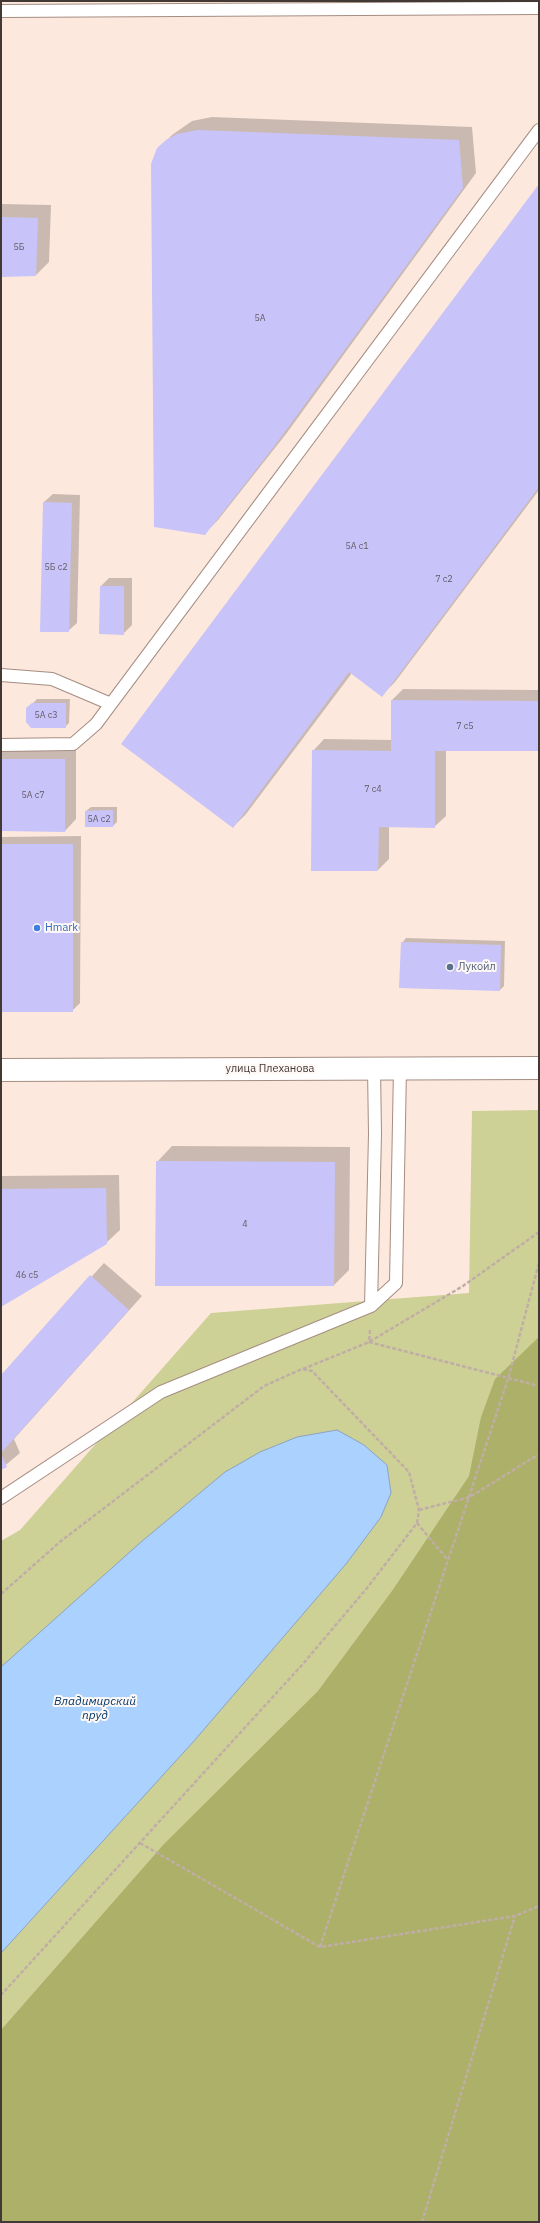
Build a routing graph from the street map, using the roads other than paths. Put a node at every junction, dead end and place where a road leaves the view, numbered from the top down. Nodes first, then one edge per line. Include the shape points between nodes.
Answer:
1 (539, 8) edge
2 (1, 11) edge
3 (539, 130) edge
4 (1, 675) edge
5 (111, 704) junction
6 (1, 745) edge
7 (374, 1068) junction
8 (400, 1068) junction
9 (539, 1068) edge
10 (1, 1070) edge
11 (370, 1306) junction
12 (1, 1498) edge

1 - 2 lane
3 - 5 lane
4 - 5 lane via 52,679
5 - 6 lane via 85,736 73,744
7 - 8 main road, улица Плеханова
7 - 10 main road, улица Плеханова
7 - 11 lane via 375,1134
8 - 9 main road, улица Плеханова
8 - 11 lane via 396,1283
11 - 12 lane via 161,1392

